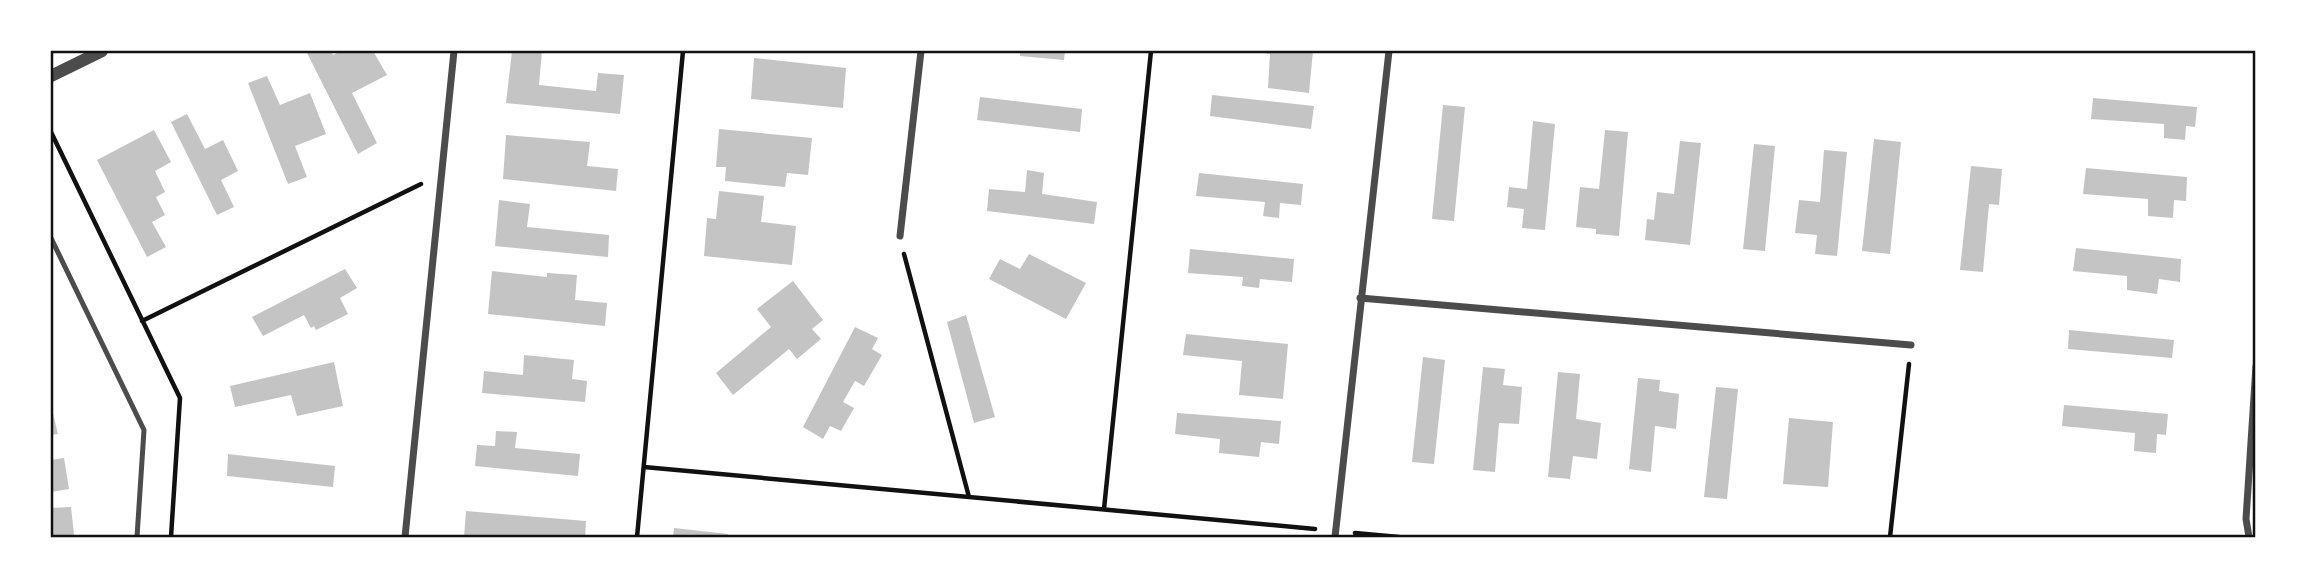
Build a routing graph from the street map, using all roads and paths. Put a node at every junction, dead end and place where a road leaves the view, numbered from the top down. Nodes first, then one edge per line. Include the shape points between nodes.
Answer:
1 (102, 51) edge
2 (454, 51) edge
3 (683, 51) edge
4 (921, 51) edge
5 (1151, 51) edge
6 (1389, 51) edge
7 (51, 76) edge
8 (51, 132) edge
9 (442, 173) junction
10 (900, 236) joint
11 (51, 238) edge
12 (1360, 298) junction
13 (142, 321) junction
14 (1911, 345) joint
15 (2256, 366) edge
16 (645, 467) junction
17 (969, 497) junction
18 (1104, 509) junction
19 (1335, 534) edge
20 (137, 537) edge
21 (171, 537) edge
22 (405, 537) edge
23 (637, 537) edge
24 (1399, 537) edge
25 (1890, 537) edge
26 (2249, 537) edge

1 - 7 street
2 - 9 street
3 - 16 path
4 - 10 street
5 - 18 path
6 - 12 street
8 - 13 path
9 - 13 path
9 - 22 street
10 - 17 path
11 - 20 lane via 144,430
12 - 14 street
12 - 19 street
13 - 21 path via 180,398
14 - 25 path
15 - 26 street via 2246,519
16 - 17 path
16 - 23 path
17 - 18 path
18 - 19 path
19 - 24 path

